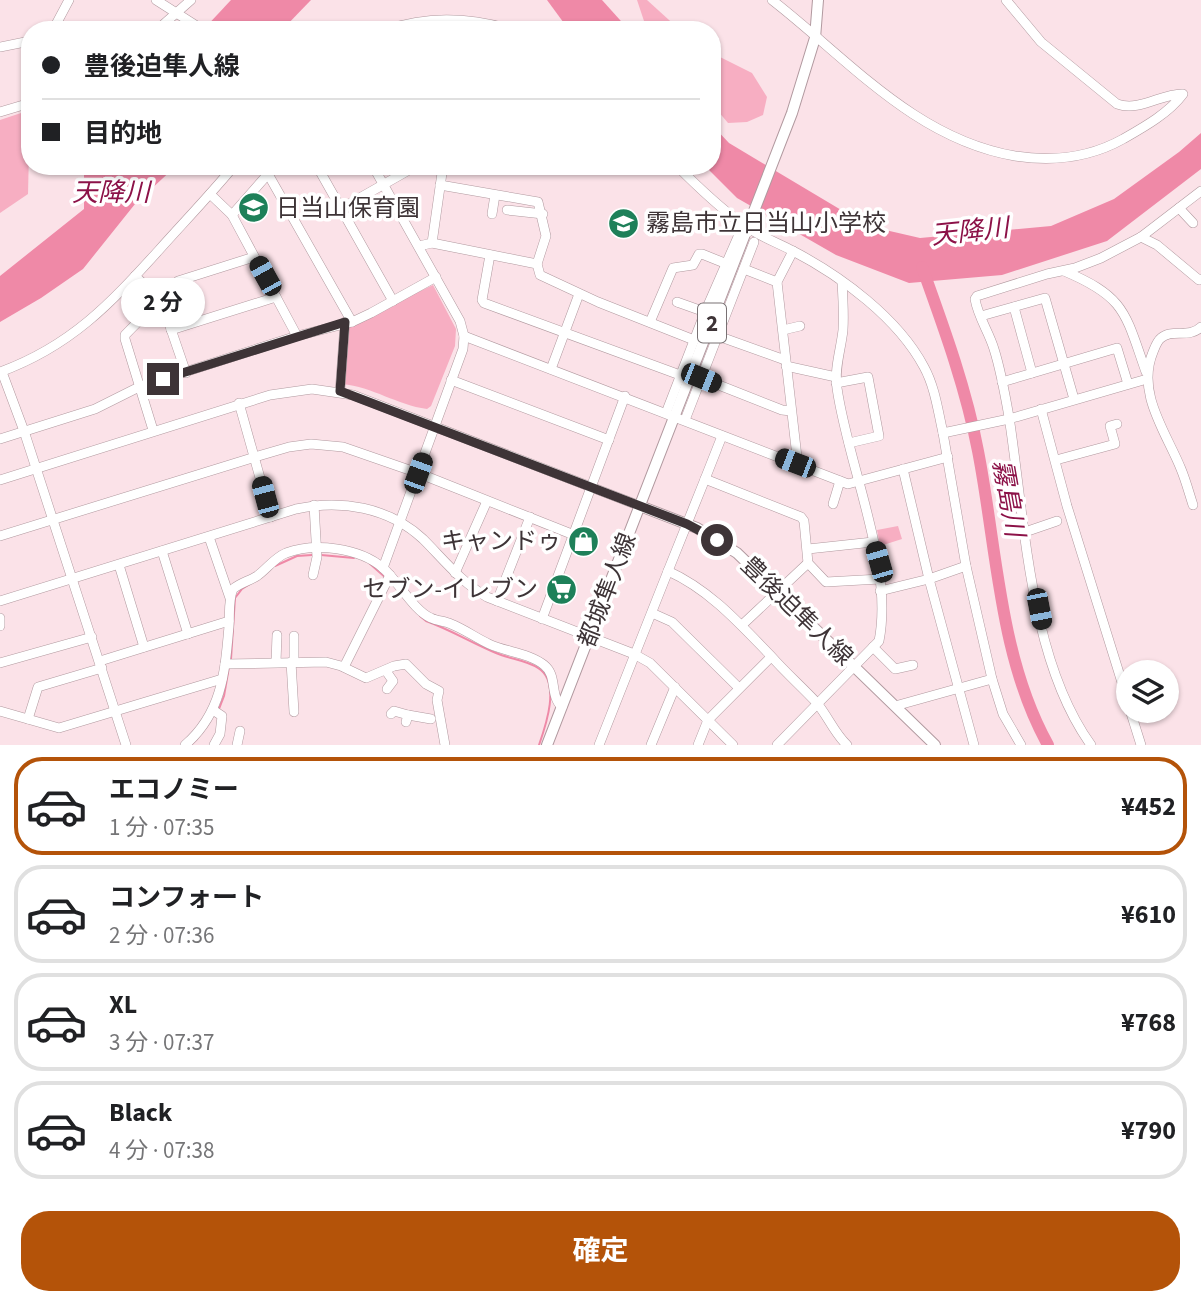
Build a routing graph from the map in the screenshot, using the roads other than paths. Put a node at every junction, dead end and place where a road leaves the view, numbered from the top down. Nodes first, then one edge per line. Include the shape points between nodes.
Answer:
1 (69, 0) edge
2 (156, 0) edge
3 (191, 0) edge
4 (772, 0) edge
5 (818, 0) edge
6 (1006, 0) edge
7 (178, 14) junction
8 (58, 21) edge
9 (169, 21) edge
10 (189, 21) edge
11 (430, 21) edge
12 (461, 21) edge
13 (815, 36) junction
14 (21, 43) edge
15 (0, 47) edge
16 (21, 106) edge
17 (0, 112) edge
18 (226, 175) edge
19 (267, 175) edge
20 (269, 175) edge
21 (322, 175) edge
22 (378, 175) edge
23 (400, 175) edge
24 (442, 175) edge
25 (687, 175) edge
26 (384, 184) junction
27 (440, 185) junction
28 (1201, 191) edge
29 (210, 194) junction
30 (495, 195) junction
31 (717, 202) junction
32 (342, 208) junction
33 (1179, 208) junction
34 (507, 210) dead end
35 (492, 214) dead end
36 (543, 214) junction
37 (232, 215) junction
38 (1193, 223) dead end
39 (749, 225) junction
40 (1141, 237) junction
41 (754, 242) dead end
42 (432, 243) junction
43 (419, 246) junction
44 (793, 251) junction
45 (490, 255) junction
46 (254, 257) junction
47 (537, 264) junction
48 (727, 264) junction
49 (744, 269) junction
50 (1064, 271) junction
51 (135, 276) junction
52 (436, 277) junction
53 (1201, 279) edge
54 (776, 282) junction
55 (842, 282) junction
56 (579, 294) junction
57 (276, 297) junction
58 (161, 300) junction
59 (393, 300) junction
60 (677, 302) dead end
61 (1014, 307) junction
62 (705, 312) junction
63 (981, 316) junction
64 (348, 322) junction
65 (650, 322) junction
66 (800, 326) dead end
67 (1200, 328) edge
68 (171, 330) junction
69 (783, 330) junction
70 (565, 333) junction
71 (297, 336) junction
72 (464, 336) junction
73 (718, 336) junction
74 (694, 340) junction
75 (786, 363) junction
76 (1064, 364) junction
77 (551, 369) junction
78 (1, 372) edge
79 (186, 373) junction
80 (1032, 373) junction
81 (680, 375) junction
82 (1147, 376) junction
83 (701, 378) junction
84 (452, 380) junction
85 (836, 380) junction
86 (1002, 382) junction
87 (1128, 384) junction
88 (141, 386) junction
89 (340, 391) junction
90 (5, 394) edge
91 (625, 397) junction
92 (1074, 399) junction
93 (239, 403) junction
94 (1041, 409) junction
95 (792, 411) junction
96 (676, 417) junction
97 (1008, 419) junction
98 (1117, 424) dead end
99 (436, 426) junction
100 (153, 430) junction
101 (24, 431) junction
102 (945, 433) junction
103 (722, 436) junction
104 (0, 439) edge
105 (609, 440) junction
106 (849, 443) junction
107 (255, 457) junction
108 (948, 457) junction
109 (1056, 460) junction
110 (795, 463) junction
111 (36, 468) junction
112 (903, 469) junction
113 (418, 473) junction
114 (705, 479) junction
115 (0, 480) edge
116 (840, 481) junction
117 (858, 482) junction
118 (592, 487) junction
119 (487, 501) junction
120 (833, 504) dead end
121 (314, 505) junction
122 (1193, 505) dead end
123 (640, 506) junction
124 (271, 517) junction
125 (530, 517) junction
126 (52, 519) junction
127 (1057, 521) dead end
128 (399, 522) junction
129 (687, 524) junction
130 (1025, 532) junction
131 (575, 535) junction
132 (0, 536) edge
133 (209, 537) junction
134 (873, 542) junction
135 (807, 549) junction
136 (162, 551) junction
137 (317, 552) junction
138 (807, 563) junction
139 (119, 565) junction
140 (966, 566) junction
141 (383, 568) junction
142 (668, 571) junction
143 (455, 573) junction
144 (313, 575) dead end
145 (389, 578) junction
146 (73, 579) junction
147 (880, 579) junction
148 (929, 579) junction
149 (777, 590) junction
150 (880, 592) junction
151 (230, 599) junction
152 (0, 601) edge
153 (497, 601) junction
154 (652, 613) junction
155 (0, 618) edge
156 (542, 619) junction
157 (229, 621) junction
158 (742, 625) junction
159 (0, 626) edge
160 (188, 634) junction
161 (277, 635) dead end
162 (294, 636) dead end
163 (92, 637) junction
164 (589, 637) junction
165 (144, 647) junction
166 (873, 647) junction
167 (634, 654) junction
168 (771, 657) junction
169 (276, 662) junction
170 (292, 662) junction
171 (0, 663) edge
172 (1116, 663) edge
173 (101, 664) junction
174 (228, 664) junction
175 (913, 665) dead end
176 (344, 667) junction
177 (855, 667) junction
178 (386, 671) junction
179 (222, 679) junction
180 (992, 679) junction
181 (675, 687) junction
182 (739, 688) junction
183 (387, 689) dead end
184 (958, 690) junction
185 (437, 700) junction
186 (818, 705) junction
187 (895, 706) junction
188 (562, 707) junction
189 (0, 711) edge
190 (117, 712) junction
191 (216, 712) junction
192 (294, 712) dead end
193 (391, 714) dead end
194 (28, 719) junction
195 (708, 720) junction
196 (1134, 723) edge
197 (240, 731) dead end
198 (219, 744) edge
199 (126, 745) edge
200 (185, 745) edge
201 (237, 745) edge
202 (445, 745) edge
203 (547, 745) edge
204 (599, 745) edge
205 (651, 745) edge
206 (698, 745) edge
207 (733, 745) edge
208 (777, 745) edge
209 (846, 745) edge
210 (935, 745) edge
211 (975, 745) edge
212 (1021, 745) edge
213 (1091, 745) edge
214 (1141, 745) edge

1 - 8 street
2 - 7 street
3 - 7 street
4 - 13 street
5 - 13 main road, 都城隼人線 / 2
6 - 13 street via 1041,42 1117,104 1182,94 1152,121 1093,153 1057,159 1013,155 959,140 914,115
7 - 9 street
7 - 10 street
11 - 12 street
13 - 39 main road, 都城隼人線 / 2 via 799,96
14 - 15 street
16 - 17 street
18 - 29 street
19 - 37 street
20 - 64 street
21 - 32 street
22 - 26 street
23 - 26 street
24 - 27 street
25 - 31 street
26 - 32 street
26 - 43 street
27 - 30 street
27 - 42 street
28 - 33 street
29 - 37 street
29 - 51 street
30 - 35 street
30 - 36 street via 538,202
31 - 39 street
31 - 48 street via 714,207 741,229
32 - 59 street
33 - 38 street
33 - 40 street
34 - 36 street
36 - 47 street via 546,236
37 - 46 street
39 - 44 street
39 - 96 main road, 都城隼人線 / 2
40 - 50 street
40 - 53 street
41 - 49 street
42 - 43 street
42 - 45 street
43 - 52 street
44 - 54 street
44 - 55 street
45 - 47 street
45 - 70 street via 484,303
46 - 57 street
46 - 58 street via 178,281
47 - 56 street via 540,275
48 - 62 street
48 - 65 street via 699,254 693,265 670,270
49 - 54 street
49 - 73 street
50 - 63 street via 977,296
50 - 82 street via 1121,306
51 - 58 street
51 - 78 street via 77,332
52 - 59 street
52 - 72 street
54 - 69 street
55 - 85 street via 843,325
55 - 102 street via 873,306 912,348 928,374
56 - 65 street
56 - 70 street
57 - 68 street
57 - 71 street
58 - 68 street
58 - 88 street via 125,335
59 - 64 street
60 - 62 street
61 - 63 street
61 - 76 street via 1045,298
61 - 80 street
62 - 74 street
63 - 86 street
64 - 71 street
64 - 89 street
65 - 74 street
66 - 69 street
67 - 82 street via 1191,334 1160,338
68 - 79 street
69 - 75 street
70 - 77 street
70 - 81 street
71 - 79 street
72 - 77 street
72 - 84 street
73 - 75 street
73 - 83 street
74 - 81 street
75 - 85 street
75 - 95 street
76 - 80 street
76 - 87 street via 1117,348
76 - 92 street
77 - 91 street
78 - 90 street
79 - 88 street
80 - 86 street
81 - 96 street
82 - 87 street
82 - 122 street via 1156,414
83 - 95 street
83 - 96 street
84 - 99 street
84 - 105 street
85 - 106 street
85 - 106 street via 869,377 880,436
86 - 97 street
87 - 92 street
88 - 100 street
88 - 101 street via 96,409
89 - 93 street via 295,390
89 - 99 street
90 - 101 street
91 - 96 street
91 - 105 street
92 - 94 street
93 - 100 street
93 - 107 street
94 - 97 street
94 - 109 street
95 - 110 street
96 - 103 street
96 - 123 main road, 都城隼人線 / 2
97 - 102 street
97 - 130 street
98 - 109 street via 1110,426 1115,444
99 - 113 street
99 - 118 street
100 - 111 street
101 - 104 street
101 - 111 street
102 - 108 street
103 - 110 street
103 - 114 street
105 - 118 street
106 - 117 street
107 - 113 street via 289,447 325,444
107 - 124 street
107 - 126 street
108 - 112 street
108 - 140 street
109 - 172 street
110 - 116 street
111 - 115 street
111 - 126 street
112 - 117 street
112 - 148 street
113 - 119 street
113 - 128 street
114 - 129 street
114 - 135 street via 801,517
116 - 117 street
116 - 120 street
117 - 134 street
118 - 123 street
118 - 131 street
119 - 125 street
119 - 143 street
121 - 124 street
121 - 128 street via 363,508
121 - 137 street
123 - 129 main road, 豊後迫隼人線
123 - 164 main road, 都城隼人線 / 2
124 - 133 street
125 - 131 street
125 - 153 street
126 - 132 street
126 - 146 street
127 - 130 street
128 - 141 street
128 - 143 street via 421,537
129 - 142 street
129 - 149 main road, 豊後迫隼人線 via 737,552
130 - 213 street via 1048,651 1062,694
131 - 156 street
133 - 136 street
133 - 151 street
134 - 135 street
134 - 147 street
135 - 138 street
136 - 139 street
136 - 160 street
137 - 141 street via 362,554
137 - 144 street
137 - 151 street via 280,556 236,586
138 - 147 street via 826,582
138 - 149 street
139 - 146 street
139 - 165 street
140 - 148 street
140 - 180 street
141 - 145 street
142 - 154 street
142 - 158 street via 708,594
143 - 153 street via 477,592
145 - 176 street
145 - 188 street via 429,618 547,667 555,699
146 - 152 street
146 - 163 street
147 - 150 street
148 - 150 street
148 - 184 street
149 - 158 street
149 - 177 main road, 豊後迫隼人線
150 - 166 street via 881,629
151 - 157 street
153 - 156 street
154 - 167 street
154 - 182 street via 672,622
155 - 159 street
156 - 164 street
157 - 160 street
157 - 174 street
158 - 168 street
160 - 165 street
161 - 169 street
162 - 170 street
163 - 171 street
163 - 173 street
164 - 167 street
164 - 188 main road, 都城隼人線 / 2
165 - 173 street
166 - 175 street via 895,669
166 - 177 street
167 - 181 street
167 - 204 street
168 - 182 street
168 - 186 street
169 - 170 street
169 - 174 street
170 - 176 street
170 - 192 street
173 - 190 street
173 - 194 street via 38,687
174 - 179 street
176 - 178 street via 366,678
177 - 186 street
177 - 187 main road, 豊後迫隼人線
178 - 183 street via 393,683
178 - 185 street via 409,665 439,691
179 - 190 street
179 - 191 street
180 - 184 street
180 - 212 street via 1003,714
181 - 195 street
181 - 205 street
182 - 195 street
184 - 187 street
184 - 211 street
185 - 193 street via 431,720
185 - 202 street
186 - 208 street
186 - 209 street
187 - 210 main road, 豊後迫隼人線
188 - 203 main road, 都城隼人線 / 2
189 - 194 street
190 - 194 street via 59,728
190 - 199 street
191 - 198 street via 222,716
191 - 200 street
195 - 206 street
195 - 207 street
196 - 214 street
197 - 201 street

